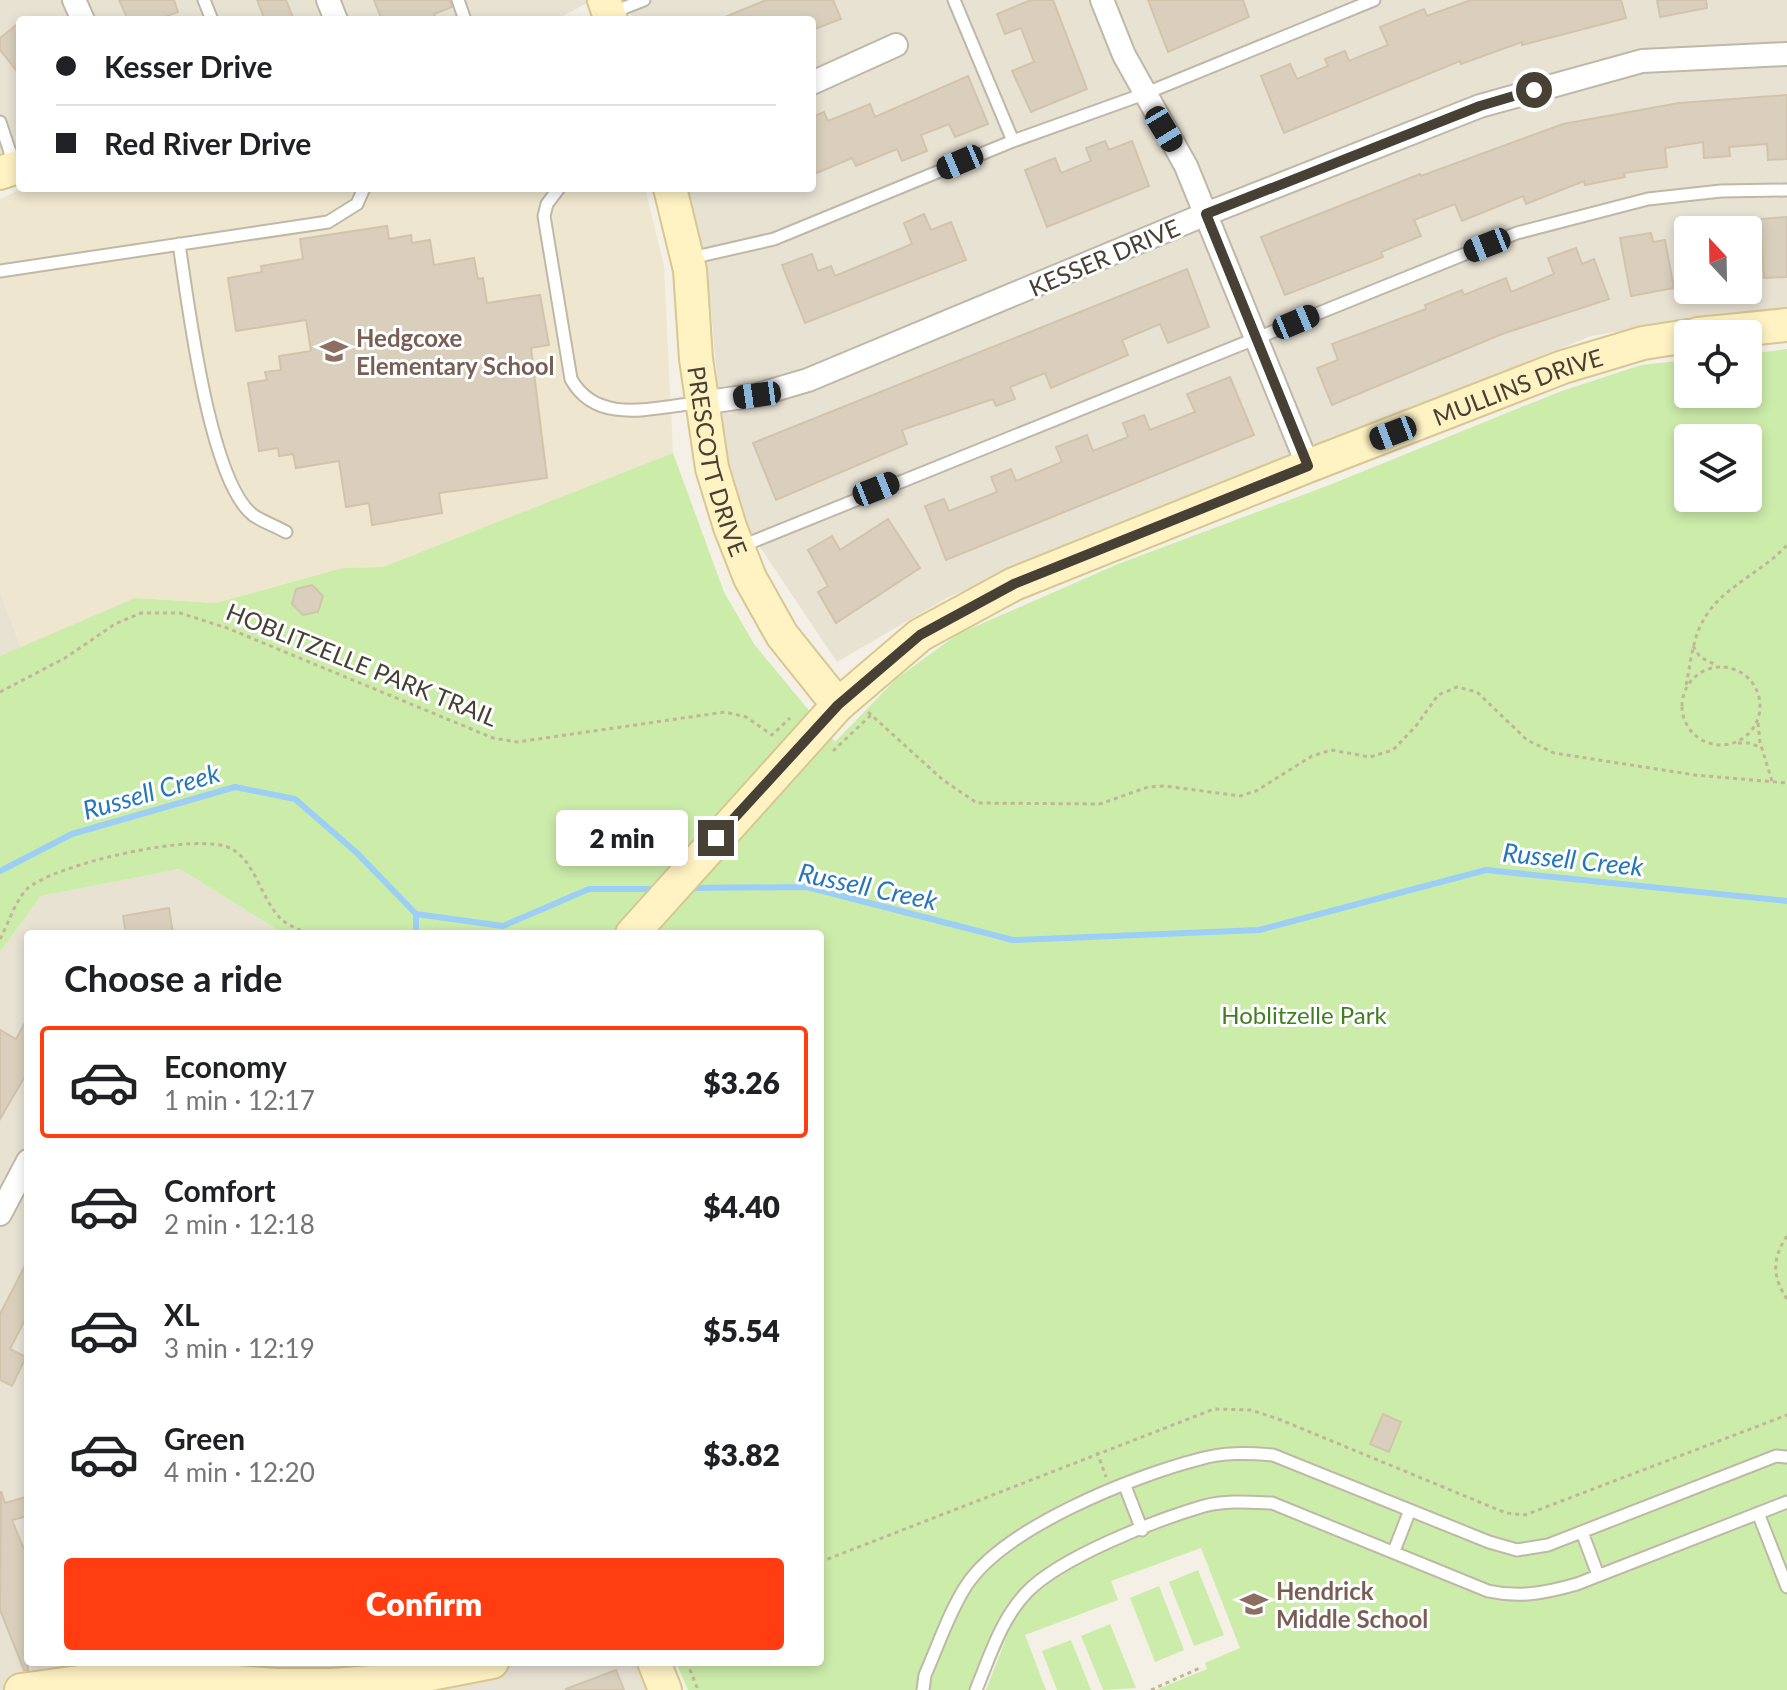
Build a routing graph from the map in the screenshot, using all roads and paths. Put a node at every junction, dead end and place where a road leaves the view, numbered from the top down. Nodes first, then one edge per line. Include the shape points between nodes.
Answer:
1 (644, 0) edge
2 (954, 0) edge
3 (1102, 0) edge
4 (1374, 0) edge
5 (605, 14) edge
6 (896, 45) dead end
7 (1787, 54) edge
8 (816, 81) edge
9 (1144, 94) junction
10 (0, 122) edge
11 (1013, 141) junction
12 (12, 169) edge
13 (1787, 190) edge
14 (362, 192) edge
15 (556, 192) edge
16 (671, 192) edge
17 (1206, 214) junction
18 (179, 244) junction
19 (688, 259) junction
20 (0, 271) edge
21 (1787, 325) edge
22 (1762, 328) edge
23 (1674, 338) edge
24 (1256, 339) junction
25 (701, 403) junction
26 (1308, 466) junction
27 (286, 532) dead end
28 (1787, 545) edge
29 (738, 548) junction
30 (1693, 646) junction
31 (1719, 666) junction
32 (1686, 686) junction
33 (0, 692) edge
34 (851, 706) junction
35 (799, 709) dead end
36 (1758, 721) junction
37 (1735, 743) junction
38 (1762, 749) junction
39 (1772, 781) junction
40 (1787, 783) edge
41 (299, 930) edge
42 (636, 930) edge
43 (0, 939) edge
44 (24, 1169) edge
45 (0, 1214) edge
46 (1787, 1236) edge
47 (1787, 1299) edge
48 (1097, 1452) dead end
49 (1787, 1457) edge
50 (1125, 1486) junction
51 (1111, 1492) junction
52 (1787, 1502) edge
53 (1410, 1510) junction
54 (1758, 1513) junction
55 (1142, 1530) junction
56 (1582, 1532) junction
57 (1394, 1551) junction
58 (1598, 1575) junction
59 (1787, 1587) edge
60 (472, 1666) edge
61 (656, 1666) edge
62 (689, 1666) edge
63 (1202, 1667) dead end
64 (225, 1677) edge
65 (85, 1680) edge
66 (358, 1687) edge
67 (21, 1690) edge
68 (665, 1690) edge
69 (698, 1690) edge
70 (923, 1690) edge
71 (976, 1690) edge
72 (1151, 1690) edge

1 - 5 lane
2 - 11 lane
3 - 9 street
4 - 9 lane
6 - 8 street
7 - 17 street, KESSER DRIVE via 1642,61 1561,82 1480,106
9 - 11 lane
9 - 17 street via 1186,166
10 - 12 lane
11 - 19 lane via 774,239
13 - 24 lane via 1648,199 1517,233
14 - 18 lane via 357,204 328,222
15 - 25 lane via 544,216 571,379 580,395 607,411
16 - 19 street, PRESCOTT DRIVE
17 - 24 street
17 - 25 street, KESSER DRIVE via 808,380
18 - 20 lane
18 - 27 lane via 209,416 234,490 252,514
19 - 25 street, PRESCOTT DRIVE
21 - 22 street
23 - 26 street, MULLINS DRIVE via 1563,367
24 - 26 street
24 - 29 lane
25 - 29 street, PRESCOTT DRIVE via 712,468
26 - 34 street, MULLINS DRIVE via 1014,584 920,635
28 - 30 path via 1714,607
29 - 34 street, PRESCOTT DRIVE via 782,635
30 - 31 path via 1710,665
30 - 32 path
31 - 32 path via 1700,672
31 - 36 path via 1739,670 1754,683 1761,701
32 - 37 path via 1681,701 1690,731 1711,744
33 - 35 path, HOBLITZELLE PARK TRAIL via 115,624 141,613 180,613 493,738 517,742 725,712 746,717 772,735
34 - 39 path via 977,803 1100,804 1165,786 1240,796 1331,750 1370,757 1393,750 1438,695 1457,687 1477,692 1527,740 1554,753
34 - 42 street, MULLINS DRIVE via 768,781
36 - 37 path
36 - 38 path
37 - 38 path
38 - 39 path
39 - 40 path
41 - 43 path via 282,921 232,849 194,841 162,844 46,877 26,890
44 - 45 street
46 - 47 path via 1775,1267
48 - 51 path
49 - 56 lane via 1776,1456
50 - 51 lane
50 - 53 lane via 1200,1459 1273,1455
50 - 55 lane
51 - 70 lane via 1042,1520 994,1554 966,1585
52 - 54 lane
53 - 56 lane via 1517,1550
53 - 57 lane
54 - 58 lane
54 - 59 lane
55 - 57 lane via 1205,1506 1272,1503
55 - 71 lane via 1053,1570 1026,1592 1005,1621
56 - 58 lane
57 - 58 lane via 1511,1596 1541,1594
60 - 66 street
61 - 68 street
62 - 69 path
63 - 72 path
64 - 65 street via 136,1674
64 - 66 street via 276,1685
65 - 67 street

